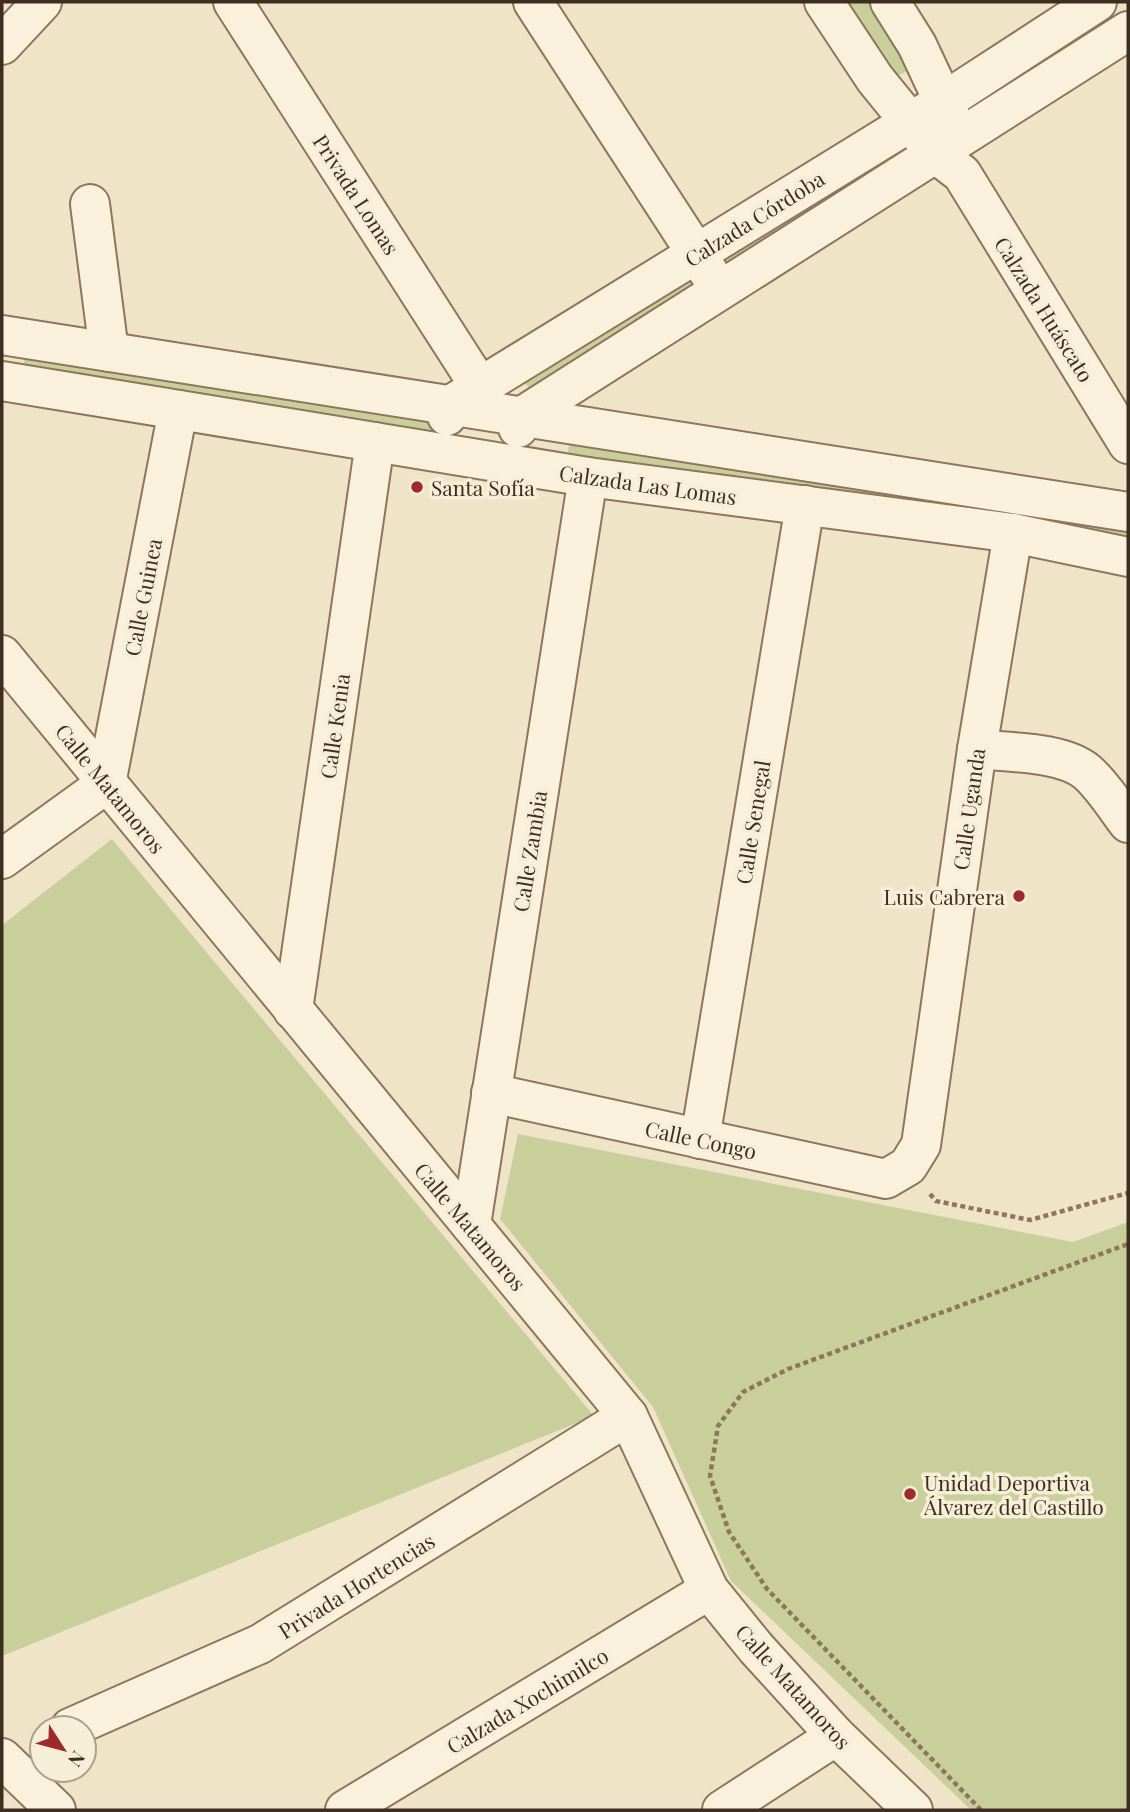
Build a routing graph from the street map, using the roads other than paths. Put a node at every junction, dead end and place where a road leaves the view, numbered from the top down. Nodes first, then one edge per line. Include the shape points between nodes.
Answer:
1 (42, 2) edge
2 (233, 2) edge
3 (533, 2) edge
4 (824, 2) edge
5 (890, 2) edge
6 (1097, 2) edge
7 (1128, 31) edge
8 (2, 45) edge
9 (943, 102) junction
10 (909, 122) junction
11 (953, 155) junction
12 (90, 204) dead end
13 (696, 254) junction
14 (720, 290) junction
15 (2, 335) edge
16 (109, 352) junction
17 (2, 382) edge
18 (464, 396) junction
19 (178, 410) junction
20 (521, 417) junction
21 (375, 442) junction
22 (1128, 444) edge
23 (441, 453) junction
24 (509, 464) junction
25 (587, 477) junction
26 (805, 505) junction
27 (1128, 512) edge
28 (1013, 533) junction
29 (1128, 557) edge
30 (2, 655) edge
31 (977, 750) junction
32 (106, 783) junction
33 (1128, 823) edge
34 (2, 859) edge
35 (293, 1010) junction
36 (491, 1093) junction
37 (700, 1139) junction
38 (908, 1166) joint
39 (471, 1225) junction
40 (628, 1416) junction
41 (709, 1590) junction
42 (98, 1716) edge
43 (836, 1736) junction
44 (2, 1758) edge
45 (56, 1810) edge
46 (345, 1810) edge
47 (722, 1810) edge
48 (913, 1810) edge

1 - 8 street
2 - 18 street, Privada Lomas
3 - 13 street
4 - 10 street, Calzada Huáscato
5 - 9 street, Calzada Huáscato via 917,45
6 - 9 street, Calzada Córdoba
7 - 11 street, Calzada Córdoba
9 - 10 street, Calzada Córdoba
9 - 11 street, Calzada Huáscato
10 - 11 street, Calzada Huáscato
10 - 13 street, Calzada Córdoba
11 - 14 street, Calzada Córdoba
11 - 22 street, Calzada Huáscato
12 - 16 street
13 - 14 street
13 - 18 street, Calzada Córdoba
14 - 20 street, Calzada Córdoba
15 - 16 street
16 - 18 street
17 - 19 street, Calzada Las Lomas
18 - 20 street
18 - 23 street
19 - 21 street, Calzada Las Lomas
19 - 32 street, Calle Guinea
20 - 24 street
20 - 27 street
21 - 23 street, Calzada Las Lomas
21 - 35 street, Calle Kenia
23 - 24 street, Calzada Las Lomas
24 - 25 street, Calzada Las Lomas
25 - 26 street, Calzada Las Lomas
25 - 36 street, Calle Zambia
26 - 28 street, Calzada Las Lomas
26 - 37 street, Calle Senegal
28 - 29 street, Calzada Las Lomas
28 - 31 street, Calle Uganda
30 - 32 street, Calle Matamoros
31 - 33 street via 1057,757 1071,763 1094,779
31 - 38 street, Calle Uganda via 921,1145
32 - 34 street
32 - 35 street, Calle Matamoros
35 - 39 street, Calle Matamoros
36 - 37 street, Calle Congo
36 - 39 street, Calle Zambia
37 - 38 street, Calle Congo via 886,1179
39 - 40 street, Calle Matamoros
40 - 41 street, Calle Matamoros
40 - 42 street, Privada Hortencias via 260,1644
41 - 43 street, Calle Matamoros
41 - 46 street, Calzada Xochimilco
43 - 47 street
43 - 48 street, Calle Matamoros
44 - 45 street

